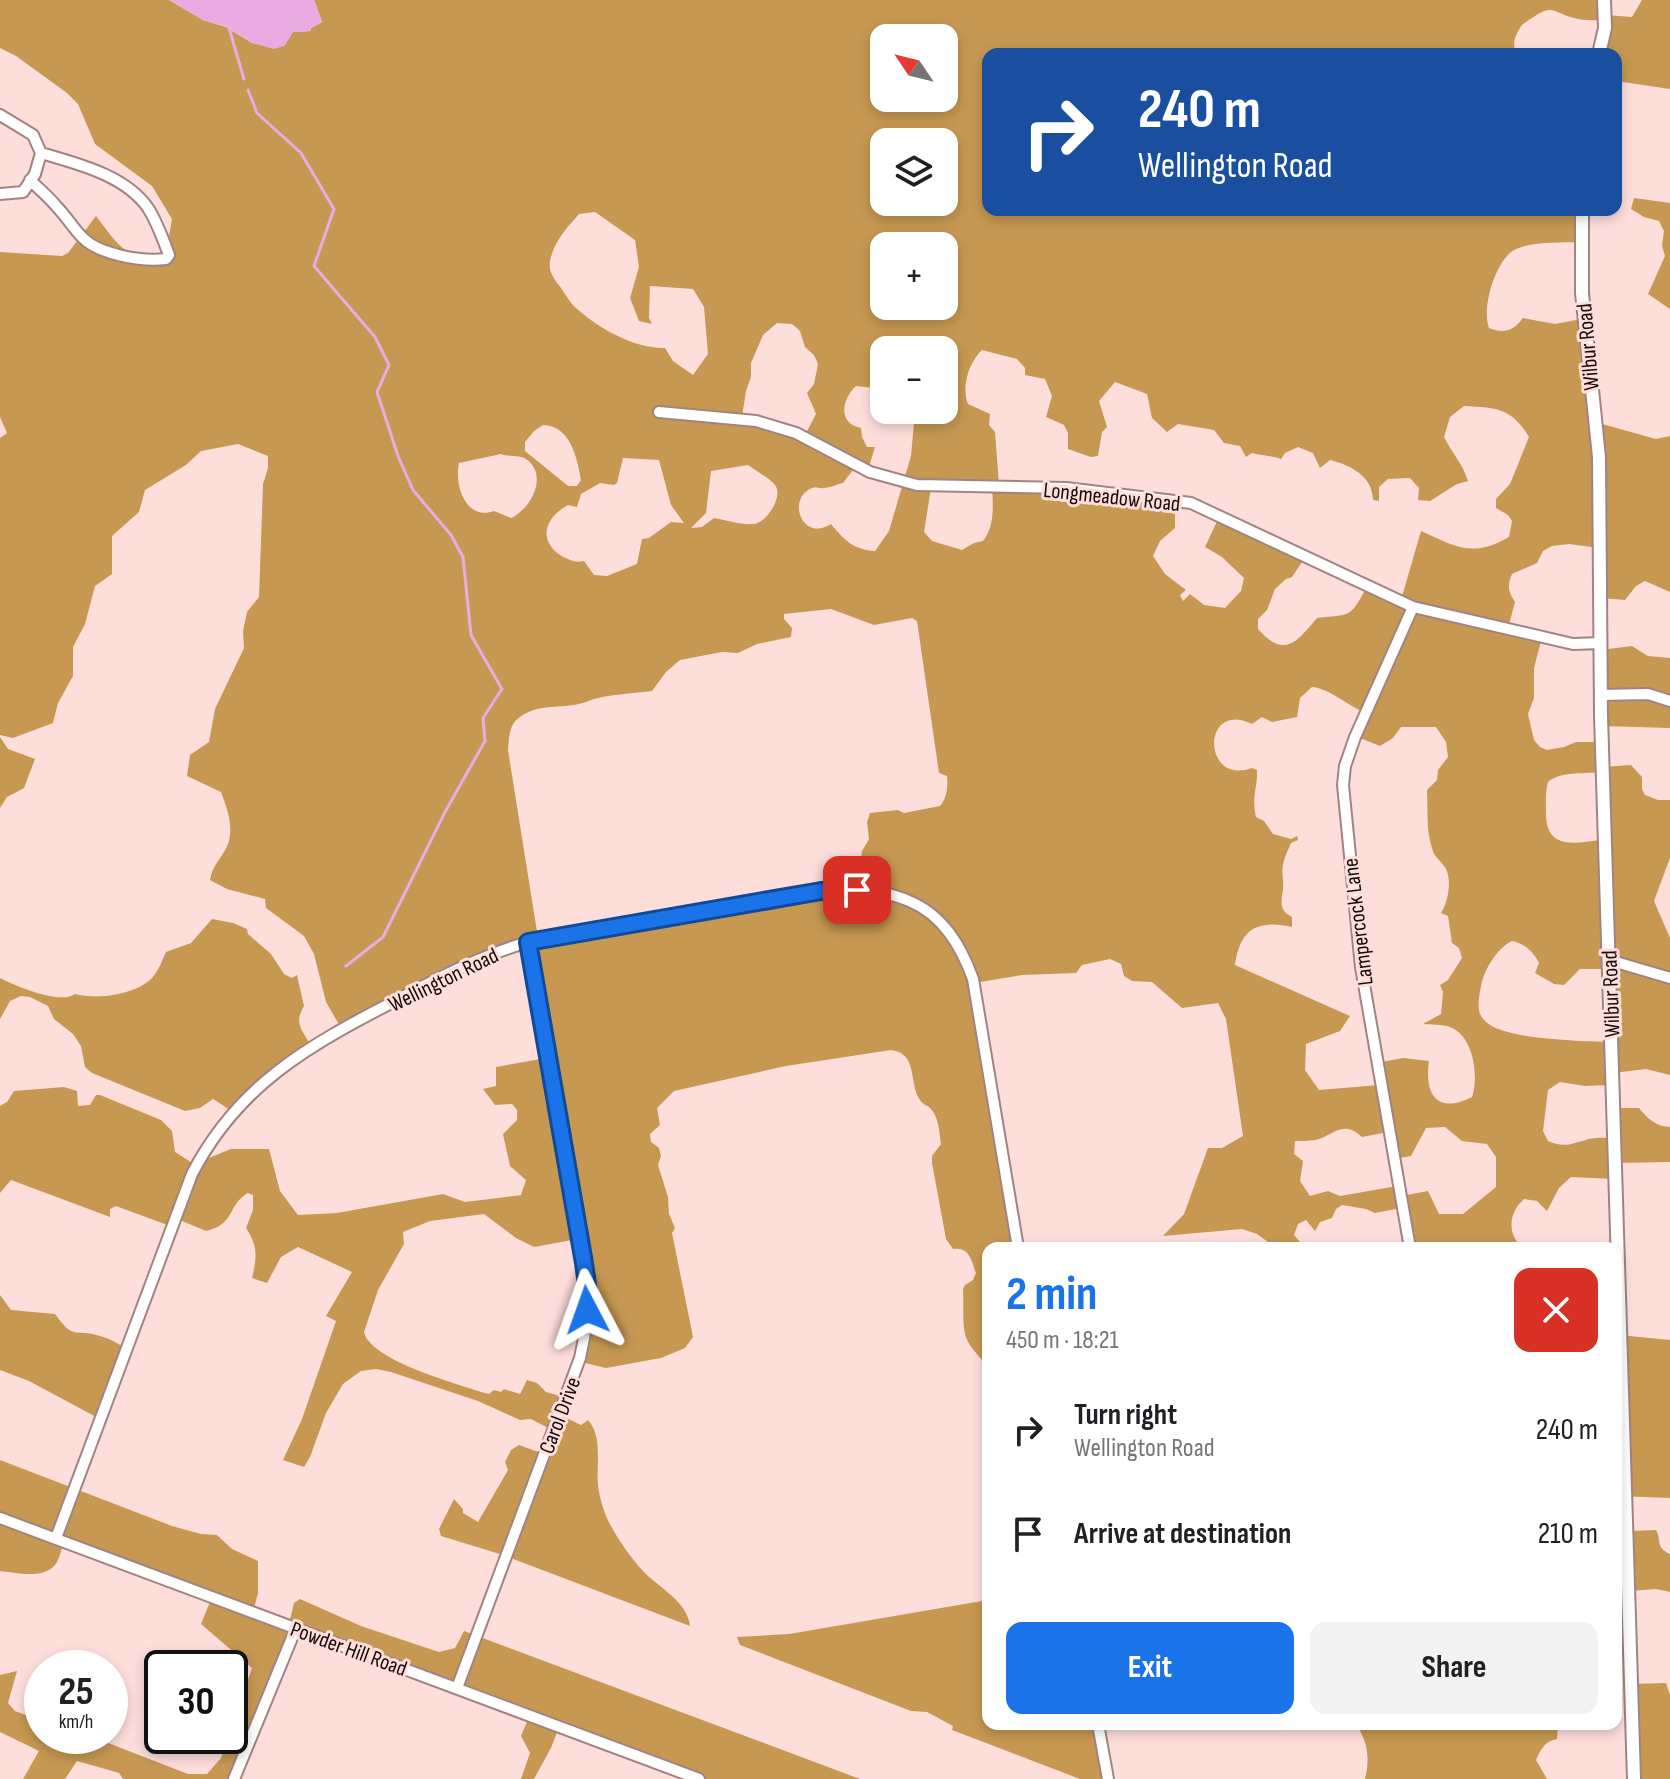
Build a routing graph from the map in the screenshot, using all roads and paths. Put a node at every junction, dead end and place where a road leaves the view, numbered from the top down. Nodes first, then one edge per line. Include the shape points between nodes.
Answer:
1 (1604, 0) edge
2 (1600, 48) edge
3 (0, 115) edge
4 (41, 153) junction
5 (30, 180) junction
6 (0, 194) edge
7 (1582, 216) edge
8 (659, 412) dead end
9 (1413, 607) junction
10 (1600, 643) junction
11 (1601, 695) junction
12 (1670, 701) edge
13 (528, 942) junction
14 (1609, 960) junction
15 (1670, 978) edge
16 (1017, 1242) edge
17 (1409, 1242) edge
18 (1615, 1242) edge
19 (1622, 1466) edge
20 (0, 1518) edge
21 (56, 1538) junction
22 (296, 1628) junction
23 (457, 1688) junction
24 (1099, 1730) edge
25 (234, 1779) edge
26 (699, 1779) edge
27 (1108, 1779) edge
28 (1634, 1779) edge

1 - 2 street
3 - 4 street via 33,135
4 - 5 street
4 - 5 street via 116,181 146,206 169,255 155,261 94,245
5 - 6 street via 23,192
7 - 10 street, Wilbur Road via 1582,306 1599,457
8 - 9 street, Longmeadow Road via 756,421 796,433 870,472 917,485 1066,488 1191,503
9 - 10 street, Longmeadow Road via 1573,644
9 - 17 street, Lampercock Lane via 1355,737 1343,785 1361,967
10 - 11 street, Wilbur Road
11 - 12 street via 1648,694
11 - 14 street, Wilbur Road
13 - 16 street, Wellington Road via 821,891 875,890 913,902 957,943 973,979
13 - 21 street, Wellington Road via 458,968 338,1032 284,1064 233,1110 192,1174
13 - 23 street, Carol Drive via 584,1263 586,1328 559,1418
14 - 15 street
14 - 18 street, Wilbur Road
19 - 28 street, Wilbur Road
20 - 21 street, Powder Hill Road
21 - 22 street, Powder Hill Road
22 - 23 street, Powder Hill Road
22 - 25 street
23 - 26 street, Powder Hill Road
24 - 27 street

